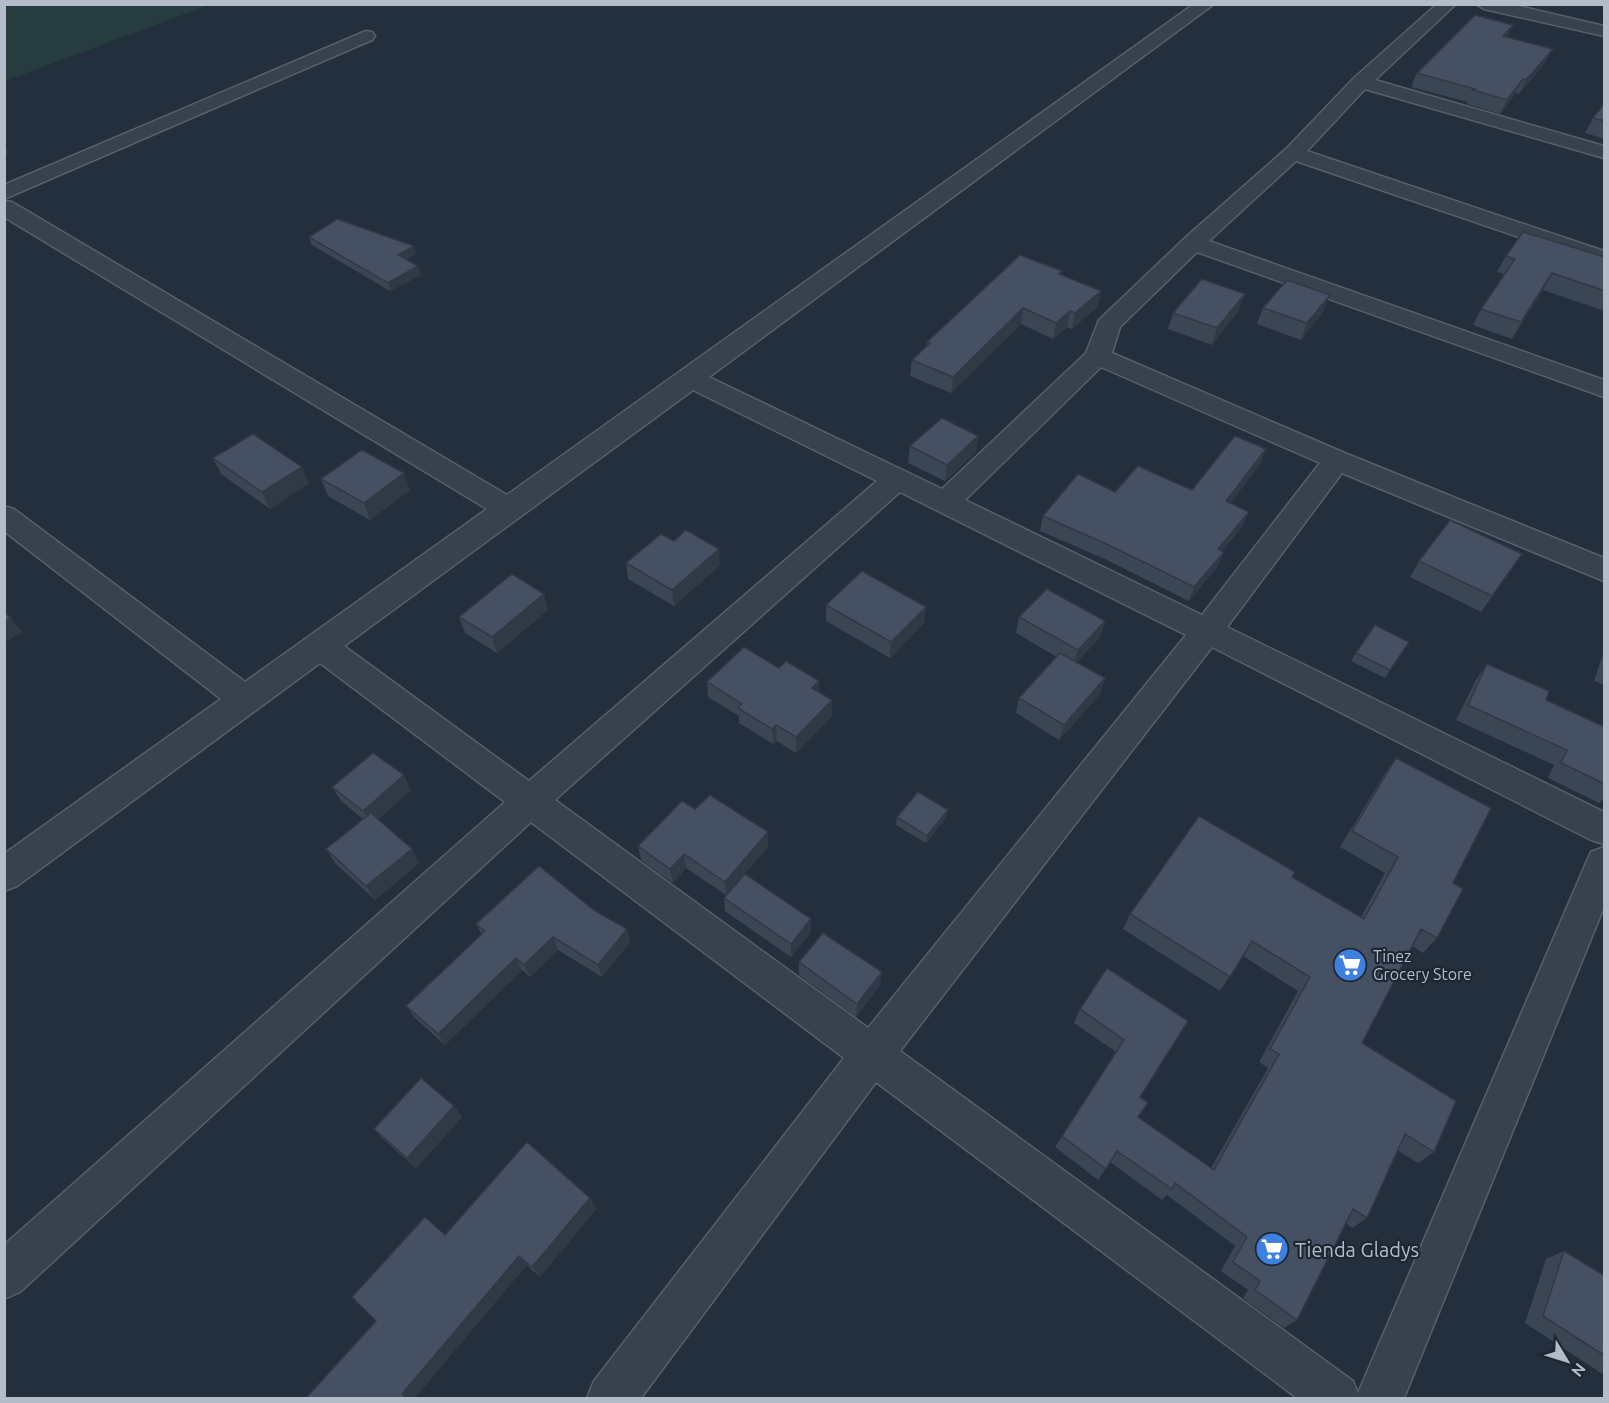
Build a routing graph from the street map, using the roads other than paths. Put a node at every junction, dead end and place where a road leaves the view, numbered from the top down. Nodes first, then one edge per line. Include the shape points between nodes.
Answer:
1 (1206, 4) edge
2 (1448, 4) edge
3 (1484, 4) edge
4 (1605, 31) edge
5 (366, 36) dead end
6 (1361, 82) junction
7 (1605, 152) edge
8 (1293, 153) junction
9 (4, 193) edge
10 (4, 207) edge
11 (1193, 243) junction
12 (1605, 259) edge
13 (1098, 357) junction
14 (690, 378) junction
15 (1605, 389) edge
16 (1337, 460) junction
17 (897, 479) junction
18 (944, 504) junction
19 (509, 509) junction
20 (4, 516) edge
21 (1605, 570) edge
22 (1207, 631) junction
23 (320, 646) junction
24 (245, 700) junction
25 (530, 801) junction
26 (1605, 829) edge
27 (1605, 863) edge
28 (4, 874) edge
29 (872, 1054) junction
30 (4, 1276) edge
31 (611, 1398) edge
32 (1336, 1398) edge
33 (1380, 1398) edge

1 - 14 street
2 - 6 street
3 - 4 street
5 - 9 street
6 - 7 street
6 - 8 street
8 - 11 street
8 - 12 street
10 - 19 street
11 - 13 street via 1108,325
11 - 15 street
13 - 16 street
13 - 18 street
14 - 17 street
14 - 19 street
16 - 21 street
16 - 22 street
17 - 18 street
17 - 25 street
18 - 22 street
19 - 23 street
20 - 24 street
22 - 26 street
22 - 29 street
23 - 24 street
23 - 25 street
24 - 28 street
25 - 29 street
25 - 30 street
27 - 33 street
29 - 31 street
29 - 32 street

